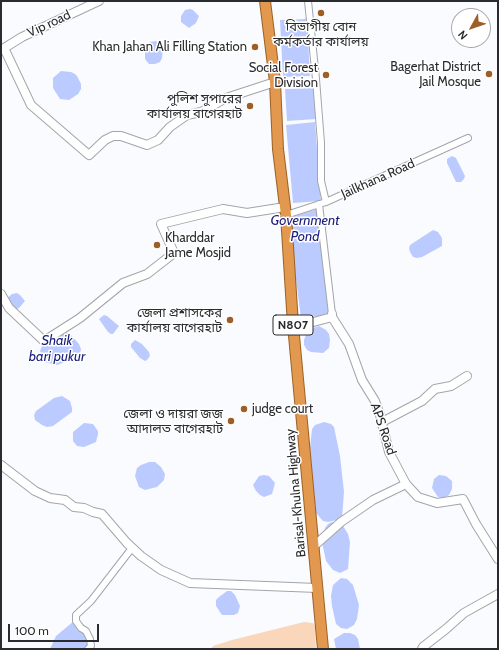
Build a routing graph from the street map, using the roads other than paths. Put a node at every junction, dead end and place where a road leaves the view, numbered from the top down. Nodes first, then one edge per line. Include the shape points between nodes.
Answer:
1 (99, 1) edge
2 (265, 1) edge
3 (308, 1) edge
4 (2, 49) edge
5 (275, 82) junction
6 (468, 138) dead end
7 (326, 202) junction
8 (319, 204) junction
9 (285, 211) junction
10 (1, 294) edge
11 (332, 316) junction
12 (293, 324) junction
13 (467, 376) dead end
14 (382, 422) junction
15 (1, 465) edge
16 (406, 484) junction
17 (314, 546) junction
18 (132, 548) junction
19 (498, 559) edge
20 (318, 588) junction
21 (498, 594) edge
22 (88, 649) edge
23 (323, 649) edge
24 (422, 649) edge

1 - 4 street, Vip road
2 - 5 highway, Barisal-Khulna Highway / N807
3 - 7 street via 321,143 321,181
4 - 5 street via 31,105 89,156 105,140 114,136 122,136 147,145 158,140 170,127 187,115 202,112 226,98
5 - 9 highway, Barisal-Khulna Highway / N807 via 278,149
6 - 7 street, Jailkhana Road
7 - 8 street, Jailkhana Road
8 - 9 street, Jailkhana Road
8 - 11 street
9 - 10 street via 247,213 224,209 161,224 174,253 147,274 123,283 80,318 44,341 9,308
9 - 12 highway, Barisal-Khulna Highway / N807
11 - 12 street via 306,324
11 - 14 street, APS Road via 349,344 362,380 375,400
12 - 17 highway, Barisal-Khulna Highway / N807
13 - 14 street via 451,386 435,389 422,401
14 - 16 street, APS Road via 390,452
15 - 18 street via 35,491 50,498 65,500 74,507 102,514
16 - 17 street via 372,500 341,522
16 - 19 street, APS Road via 418,497 437,503 463,499
17 - 20 highway, Barisal-Khulna Highway / N807
18 - 20 street via 155,566 190,583
18 - 22 street via 91,601 76,615 76,621 90,639 91,646
20 - 23 highway, Barisal-Khulna Highway / N807
21 - 24 street via 464,613

